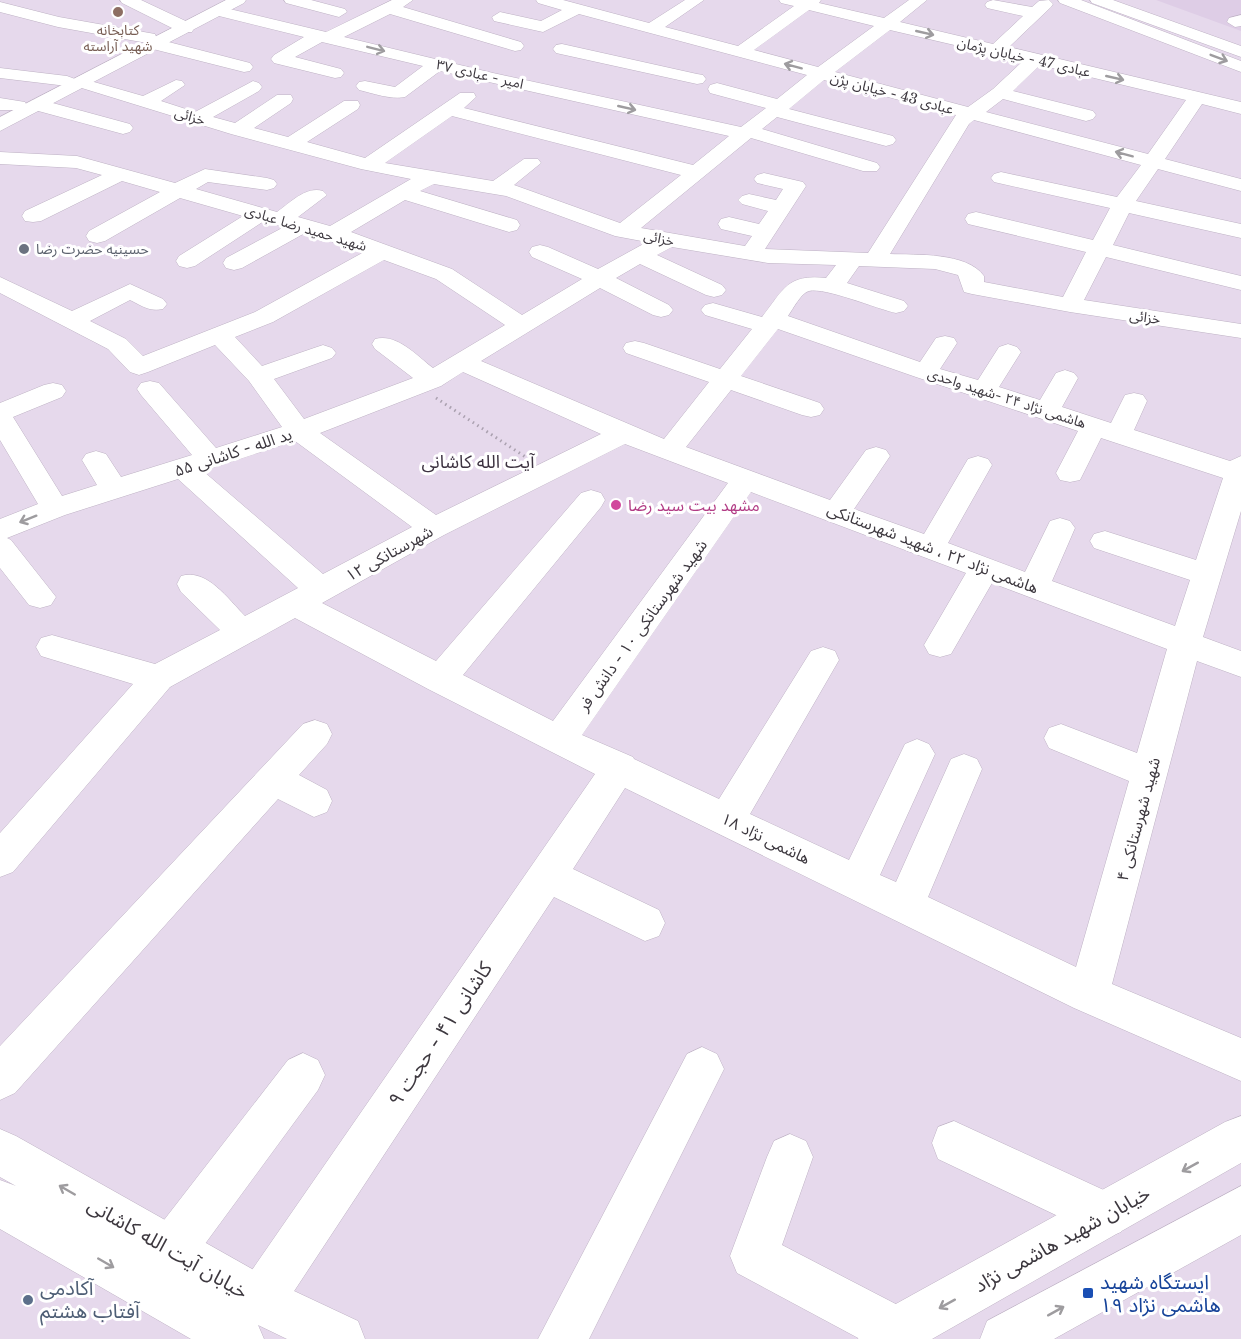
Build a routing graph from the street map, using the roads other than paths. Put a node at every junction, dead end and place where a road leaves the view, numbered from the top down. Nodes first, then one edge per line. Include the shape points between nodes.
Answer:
1 (128, 0) edge
2 (238, 0) edge
3 (292, 0) edge
4 (407, 0) edge
5 (543, 0) edge
6 (599, 0) edge
7 (696, 0) edge
8 (787, 0) edge
9 (919, 0) edge
10 (1066, 0) edge
11 (1098, 0) edge
12 (1133, 0) edge
13 (810, 2) edge
14 (993, 5) dead end
15 (221, 6) edge
16 (0, 8) edge
17 (388, 8) junction
18 (579, 10) junction
19 (339, 12) dead end
20 (456, 14) dead end
21 (37, 17) junction
22 (500, 17) dead end
23 (886, 24) junction
24 (180, 26) junction
25 (651, 28) junction
26 (9, 29) dead end
27 (290, 29) junction
28 (323, 37) junction
29 (273, 39) dead end
30 (1241, 39) edge
31 (152, 41) junction
32 (515, 46) dead end
33 (1073, 48) dead end
34 (562, 49) dead end
35 (996, 50) junction
36 (741, 52) junction
37 (1241, 52) edge
38 (1035, 60) junction
39 (623, 63) junction
40 (438, 64) junction
41 (1059, 65) junction
42 (244, 67) dead end
43 (1241, 67) edge
44 (0, 73) edge
45 (335, 73) dead end
46 (992, 73) dead end
47 (821, 74) junction
48 (493, 78) junction
49 (697, 79) dead end
50 (1015, 79) junction
51 (73, 82) junction
52 (176, 85) dead end
53 (365, 86) dead end
54 (253, 87) dead end
55 (717, 89) dead end
56 (1000, 93) junction
57 (581, 97) junction
58 (1197, 98) junction
59 (285, 100) dead end
60 (145, 103) junction
61 (9, 105) edge
62 (38, 105) junction
63 (351, 105) dead end
64 (1241, 108) edge
65 (779, 109) junction
66 (450, 110) junction
67 (973, 114) junction
68 (1086, 115) dead end
69 (0, 116) edge
70 (197, 118) junction
71 (0, 125) edge
72 (123, 128) dead end
73 (238, 130) junction
74 (851, 131) junction
75 (747, 133) junction
76 (886, 140) dead end
77 (291, 144) junction
78 (825, 154) junction
79 (0, 158) edge
80 (1151, 161) junction
81 (531, 163) dead end
82 (369, 165) junction
83 (870, 167) dead end
84 (1197, 167) junction
85 (698, 173) junction
86 (121, 174) junction
87 (430, 177) junction
88 (1001, 178) dead end
89 (764, 179) dead end
90 (267, 184) dead end
91 (1241, 185) edge
92 (497, 188) junction
93 (1172, 188) dead end
94 (178, 190) junction
95 (403, 193) junction
96 (316, 195) dead end
97 (749, 200) dead end
98 (1122, 206) junction
99 (782, 208) junction
100 (33, 216) dead end
101 (271, 216) junction
102 (976, 219) dead end
103 (729, 224) dead end
104 (304, 225) junction
105 (508, 225) dead end
106 (623, 231) junction
107 (1241, 231) edge
108 (765, 232) junction
109 (333, 234) junction
110 (97, 236) dead end
111 (668, 240) junction
112 (432, 243) dead end
113 (1100, 249) junction
114 (382, 252) junction
115 (540, 252) dead end
116 (751, 253) junction
117 (639, 255) junction
118 (863, 259) junction
119 (405, 260) junction
120 (187, 261) dead end
121 (234, 263) dead end
122 (601, 279) junction
123 (1241, 283) edge
124 (831, 286) junction
125 (4, 292) edge
126 (155, 304) dead end
127 (1070, 305) junction
128 (896, 306) dead end
129 (661, 310) dead end
130 (71, 321) junction
131 (771, 323) junction
132 (522, 326) junction
133 (1240, 329) edge
134 (220, 336) junction
135 (945, 343) dead end
136 (384, 344) dead end
137 (635, 348) dead end
138 (1008, 352) dead end
139 (323, 353) dead end
140 (462, 362) junction
141 (925, 372) junction
142 (258, 376) junction
143 (145, 378) junction
144 (724, 378) junction
145 (1065, 378) dead end
146 (424, 383) junction
147 (53, 391) dead end
148 (984, 391) junction
149 (1134, 401) dead end
150 (811, 409) dead end
151 (1047, 411) junction
152 (0, 413) edge
153 (0, 418) edge
154 (1106, 430) junction
155 (299, 431) junction
156 (624, 434) junction
157 (669, 451) junction
158 (876, 456) dead end
159 (12, 458) edge
160 (211, 459) junction
161 (96, 460) dead end
162 (978, 465) dead end
163 (183, 468) junction
164 (1240, 471) edge
165 (1070, 473) dead end
166 (745, 480) junction
167 (114, 489) junction
168 (591, 500) dead end
169 (56, 508) junction
170 (837, 512) junction
171 (434, 528) junction
172 (1060, 528) dead end
173 (0, 530) edge
174 (1105, 541) dead end
175 (931, 547) junction
176 (0, 548) edge
177 (985, 568) junction
178 (1206, 574) junction
179 (192, 584) dead end
180 (1034, 586) junction
181 (40, 597) dead end
182 (308, 597) junction
183 (241, 631) junction
184 (1185, 644) junction
185 (940, 645) dead end
186 (52, 647) dead end
187 (823, 660) dead end
188 (1241, 664) edge
189 (158, 678) junction
190 (440, 680) junction
191 (315, 734) dead end
192 (1061, 738) dead end
193 (559, 740) junction
194 (917, 754) dead end
195 (620, 767) junction
196 (963, 769) dead end
197 (1150, 774) junction
198 (274, 779) junction
199 (314, 801) dead end
200 (727, 819) junction
201 (0, 860) edge
202 (547, 875) junction
203 (858, 882) junction
204 (905, 905) junction
205 (645, 923) dead end
206 (1089, 994) junction
207 (1241, 1060) edge
208 (702, 1069) dead end
209 (303, 1075) dead end
210 (0, 1078) edge
211 (1241, 1138) edge
212 (954, 1143) dead end
213 (0, 1152) edge
214 (790, 1157) dead end
215 (0, 1203) edge
216 (1239, 1213) edge
217 (1104, 1215) junction
218 (171, 1250) junction
219 (245, 1326) edge
220 (890, 1335) edge
221 (340, 1339) edge
222 (563, 1339) edge
223 (1005, 1339) edge

1 - 24 street
2 - 15 street
3 - 19 street
4 - 17 street
4 - 20 street
5 - 18 street, عبادی 43 - خیابان پژن
6 - 18 street
7 - 25 street
8 - 13 street, عبادی 47 - خیابان پژمان
9 - 23 street
10 -> 43 street
11 - 37 street
12 - 30 street
13 - 23 street, عبادی 47 - خیابان پژمان
13 - 36 street
14 - 35 street via 1040,8
15 - 24 street
15 - 27 street, امیر - عبادی ۳۷
16 - 21 street
17 - 28 street
17 - 32 street
18 - 22 street via 543,27
18 - 25 street, عبادی 43 - خیابان پژن
21 - 26 street
21 - 31 street
23 -> 35 street, عبادی 47 - خیابان پژمان
23 - 47 street
24 - 31 street
25 - 36 street, عبادی 43 - خیابان پژن
27 - 28 street, امیر - عبادی ۳۷
27 - 29 street
28 -> 40 street, امیر - عبادی ۳۷
28 - 45 street via 280,59
31 - 42 street
31 - 51 street
33 - 41 street
34 - 39 street
35 - 38 street, عبادی 47 - خیابان پژمان
47 -> 36 street, عبادی 43 - خیابان پژن
38 - 41 street, عبادی 47 - خیابان پژمان
38 - 50 street
39 - 49 street
39 - 57 street
40 - 48 street, امیر - عبادی ۳۷
40 - 53 street via 398,93
41 -> 58 street, عبادی 47 - خیابان پژمان
44 - 51 street, خزائی
46 - 50 street
47 - 65 street
47 - 67 street, عبادی 43 - خیابان پژن
48 - 57 street, امیر - عبادی ۳۷
48 - 66 street
50 - 56 street
51 - 60 street, خزائی
51 - 61 street
51 - 62 street
52 - 60 street
54 - 70 street
55 - 65 street
56 - 67 street
56 - 68 street
57 -> 75 street, امیر - عبادی ۳۷
58 - 64 street, عبادی 47 - خیابان پژمان
58 - 80 street
59 - 73 street
60 - 70 street, خزائی
61 - 69 street
62 - 71 street
62 - 72 street
63 - 77 street
65 - 74 street
65 - 75 street
66 - 82 street
66 - 85 street
80 -> 67 street, عبادی 43 - خیابان پژن
67 - 118 street via 965,116 946,141
70 - 73 street, خزائی
73 - 77 street, خزائی
74 - 76 street
74 - 78 street
75 - 78 street, امیر - عبادی ۳۷
75 - 85 street
77 - 82 street, خزائی
78 - 83 street, امیر - عبادی ۳۷
79 - 86 street, شهید حمید رضا عبادی via 77,162
80 - 84 street, عبادی 43 - خیابان پژن
80 - 98 street
81 - 92 street
82 - 87 street, خزائی
84 - 91 street, عبادی 43 - خیابان پژن
84 - 93 street
85 - 106 street
86 - 94 street, شهید حمید رضا عبادی
86 - 100 street
87 - 92 street, خزائی
87 - 95 street
88 - 98 street
89 - 99 street via 796,186
90 - 94 street via 205,175
92 - 106 street, خزائی
94 - 101 street, شهید حمید رضا عبادی
94 - 110 street
95 - 105 street
95 - 109 street
96 - 101 street
97 - 99 street
98 - 107 street
98 - 113 street
99 - 108 street
101 - 104 street, شهید حمید رضا عبادی
101 - 120 street
102 - 113 street
103 - 108 street
104 - 109 street, شهید حمید رضا عبادی
104 - 121 street
106 - 111 street, خزائی
108 - 116 street
109 - 114 street, شهید حمید رضا عبادی
111 - 116 street, خزائی
111 - 117 street, ید الله - کاشانی ۵۵
112 - 119 street
113 - 123 street
113 - 127 street
114 - 119 street, شهید حمید رضا عبادی
114 - 134 street via 329,293
115 - 122 street
116 - 118 street, خزائی
117 - 122 street, ید الله - کاشانی ۵۵
117 - 131 street, هاشمی نژاد ۲۴ -شهید واحدی via 713,300
118 - 124 street
118 - 127 street, خزائی via 945,265 966,270 972,276 972,287
119 - 132 street, شهید حمید رضا عبادی via 444,274
122 - 129 street
122 - 132 street, ید الله - کاشانی ۵۵
124 - 128 street
124 - 131 street via 801,284
125 - 130 street
126 - 130 street via 130,291
127 - 133 street, خزائی
130 - 143 street via 117,344
131 - 141 street, هاشمی نژاد ۲۴ -شهید واحدی
131 - 144 street
132 - 140 street, ید الله - کاشانی ۵۵
134 - 142 street
134 - 143 street
135 - 141 street
136 - 146 street
137 - 144 street
138 - 148 street
139 - 142 street
140 - 146 street, ید الله - کاشانی ۵۵
140 - 156 street, هاشمی نژاد ۲۲ ، شهید شهرستانکی
141 - 148 street, هاشمی نژاد ۲۴ -شهید واحدی
142 - 155 street
143 - 160 street
144 - 150 street
144 - 157 street
145 - 151 street
146 - 155 street, ید الله - کاشانی ۵۵
147 - 152 street
148 - 151 street, هاشمی نژاد ۲۴ -شهید واحدی
149 - 154 street
151 - 154 street, هاشمی نژاد ۲۴ -شهید واحدی
153 - 159 street
154 - 164 street, هاشمی نژاد ۲۴ -شهید واحدی
154 - 165 street
155 - 160 street, ید الله - کاشانی ۵۵
155 - 171 street
156 - 157 street, هاشمی نژاد ۲۲ ، شهید شهرستانکی
156 - 171 street, شهرستانکی ۱۲
157 - 166 street, هاشمی نژاد ۲۲ ، شهید شهرستانکی
158 - 170 street
159 - 169 street
160 - 163 street, ید الله - کاشانی ۵۵
161 - 167 street
162 - 175 street
163 - 167 street, ید الله - کاشانی ۵۵
163 - 182 street, هاشمی نژاد ۱۸
164 - 178 street, شهید شهرستانکی ۴
166 - 170 street, هاشمی نژاد ۲۲ ، شهید شهرستانکی
166 - 193 street, شهید شهرستانکی ۱۰ - دانش فر
167 - 169 street, ید الله - کاشانی ۵۵
168 - 190 street
169 -> 173 street, ید الله - کاشانی ۵۵
170 - 175 street, هاشمی نژاد ۲۲ ، شهید شهرستانکی
171 - 182 street, شهرستانکی ۱۲
172 - 180 street
174 - 178 street
175 - 177 street, هاشمی نژاد ۲۲ ، شهید شهرستانکی
176 - 181 street
177 - 180 street, هاشمی نژاد ۲۲ ، شهید شهرستانکی
177 - 185 street
178 - 184 street, شهید شهرستانکی ۴
179 - 183 street
180 - 184 street, هاشمی نژاد ۲۲ ، شهید شهرستانکی
182 - 183 street, شهرستانکی ۱۲
182 - 190 street, هاشمی نژاد ۱۸
183 - 189 street, شهرستانکی ۱۲
184 - 188 street, هاشمی نژاد ۲۲ ، شهید شهرستانکی
184 - 197 street, شهید شهرستانکی ۴
186 - 189 street
187 - 200 street
189 - 201 street, شهرستانکی ۱۲
190 - 193 street, هاشمی نژاد ۱۸
191 - 198 street
192 - 197 street
193 - 195 street, هاشمی نژاد ۱۸
194 - 203 street
195 - 200 street, هاشمی نژاد ۱۸
195 - 202 street, کاشانی ۴۱ - حجت ۹
196 - 204 street
197 - 206 street, شهید شهرستانکی ۴
198 - 199 street
198 - 210 street
200 - 203 street, هاشمی نژاد ۱۸
202 - 205 street
202 - 219 street, کاشانی ۴۱ - حجت ۹
203 - 204 street, هاشمی نژاد ۱۸
204 - 206 street, هاشمی نژاد ۱۸
206 - 207 street, هاشمی نژاد ۱۸
208 - 222 street
209 - 218 street
211 -> 217 street, خیابان شهید هاشمی نژاد
212 - 217 street
218 -> 213 street, خیابان آیت الله کاشانی
214 - 220 street via 754,1256
215 -> 219 street, خیابان آیت الله کاشانی
223 -> 216 street
217 -> 220 street, خیابان شهید هاشمی نژاد
218 - 219 street, خیابان آیت الله کاشانی
219 - 221 street, خیابان آیت الله کاشانی

